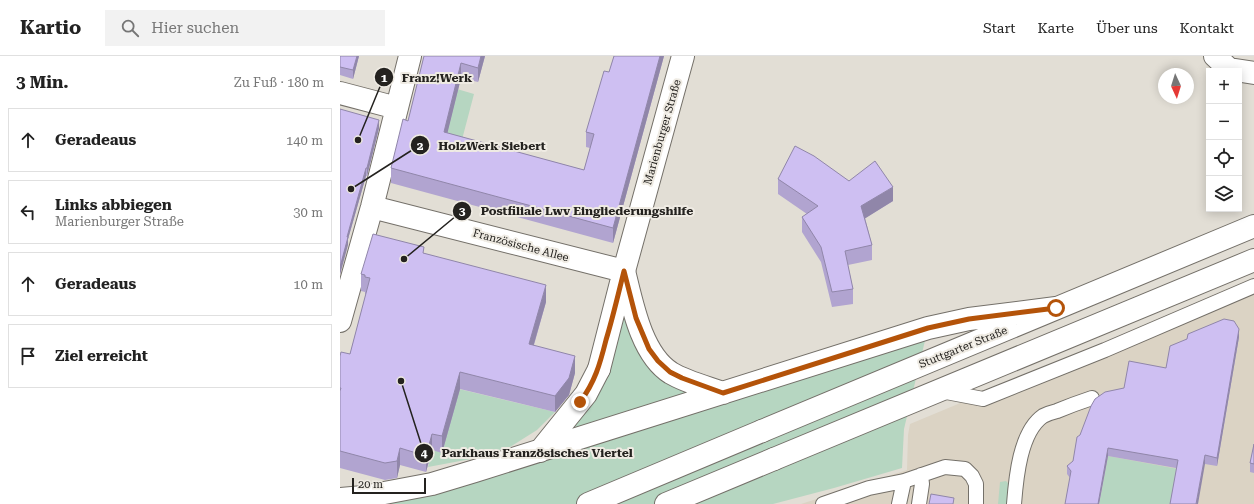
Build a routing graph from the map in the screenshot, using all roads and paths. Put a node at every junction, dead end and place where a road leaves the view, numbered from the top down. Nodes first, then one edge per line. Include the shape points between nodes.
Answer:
1 (410, 56) edge
2 (683, 56) edge
3 (1215, 56) edge
4 (1254, 73) edge
5 (340, 93) edge
6 (397, 108) junction
7 (372, 207) junction
8 (1254, 226) edge
9 (1254, 260) edge
10 (624, 271) junction
11 (1254, 286) edge
12 (1056, 308) junction
13 (340, 321) edge
14 (938, 390) junction
15 (723, 393) junction
16 (1092, 398) dead end
17 (540, 451) junction
18 (921, 475) junction
19 (904, 481) junction
20 (340, 499) edge
21 (588, 504) edge
22 (666, 504) edge
23 (823, 504) edge
24 (899, 504) edge
25 (919, 504) edge
26 (976, 504) edge
27 (1014, 504) edge

1 - 6 main road
2 - 10 main road, Marienburger Straße
3 - 4 main road via 1229,69
5 - 6 main road
6 - 7 main road
7 - 10 main road, Französische Allee
7 - 13 main road
8 - 12 main road, Stuttgarter Straße
9 - 14 main road
10 - 15 main road via 636,318 649,349 658,361 670,372 682,378
10 - 17 main road, Marienburger Straße via 598,370 586,394
11 - 14 lane via 983,399
12 - 15 main road via 969,319 928,328
12 - 21 main road, Stuttgarter Straße
14 - 22 main road
15 - 17 main road
16 - 27 lane via 1044,416 1036,422 1024,444
17 - 20 main road via 432,484
18 - 19 lane
18 - 25 lane
18 - 26 lane via 945,466 965,469 976,484
19 - 23 lane via 869,488
19 - 24 lane

